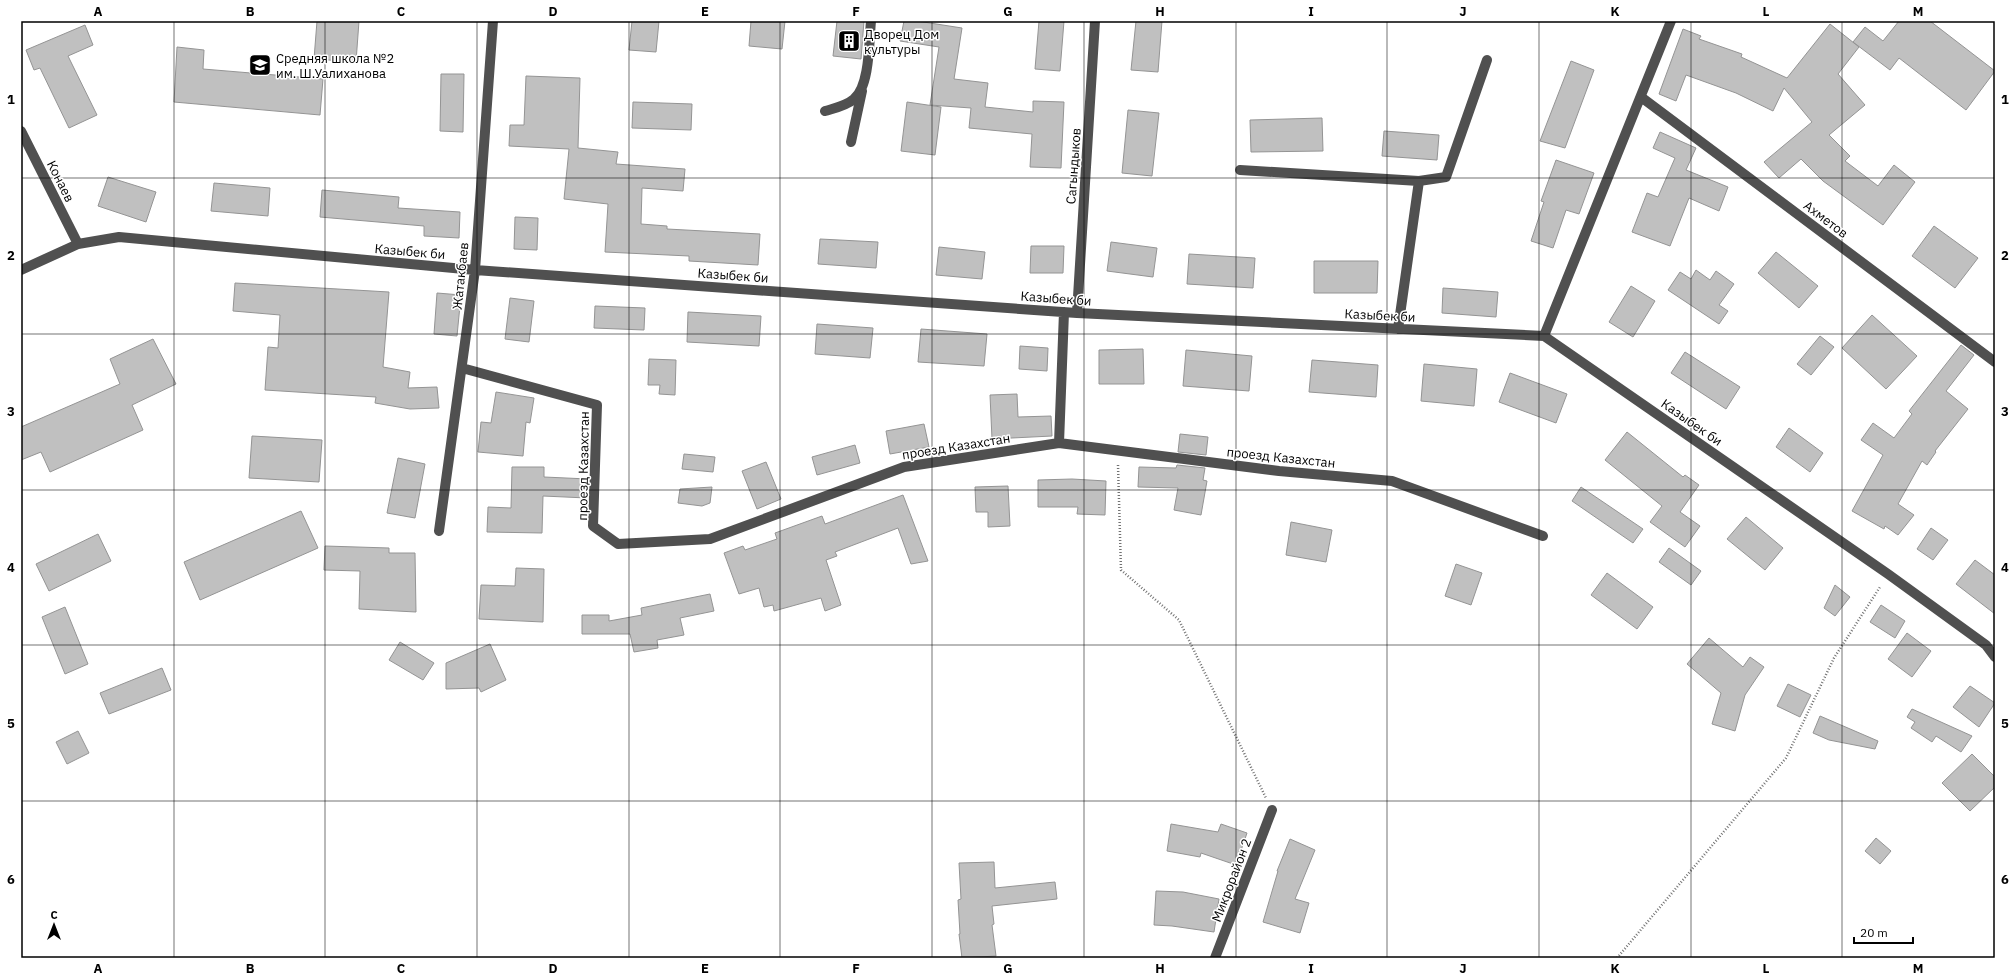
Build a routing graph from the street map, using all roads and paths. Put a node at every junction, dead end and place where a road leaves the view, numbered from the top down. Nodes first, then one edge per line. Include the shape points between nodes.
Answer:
1 (492, 21) edge
2 (871, 21) edge
3 (1095, 21) edge
4 (1671, 21) edge
5 (1487, 60) dead end
6 (864, 85) junction
7 (1641, 97) junction
8 (825, 111) dead end
9 (21, 131) edge
10 (850, 142) dead end
11 (1240, 170) dead end
12 (1419, 181) junction
13 (78, 244) junction
14 (21, 270) edge
15 (475, 270) junction
16 (1064, 312) junction
17 (1077, 313) junction
18 (1398, 329) junction
19 (1544, 336) junction
20 (1995, 362) edge
21 (462, 368) junction
22 (1059, 444) junction
23 (1117, 451) junction
24 (439, 531) dead end
25 (1543, 536) dead end
26 (1888, 574) junction
27 (1995, 657) edge
28 (1272, 810) joint
29 (1215, 958) edge
30 (1617, 958) edge

1 - 15 street, Жатакбаев
2 - 6 street
3 - 17 street, Сагындыков
4 - 7 street
5 - 12 street via 1446,177
6 - 8 street via 850,103
6 - 10 street
7 - 19 street
7 - 20 street, Ахметов
9 - 13 street, Конаев
11 - 12 street
12 - 18 street
13 - 14 street, Казыбек би
13 - 15 street, Казыбек би via 119,237
15 - 16 street, Казыбек би
15 - 21 street, Жатакбаев
16 - 17 street, Казыбек би
16 - 22 street
17 - 18 street, Казыбек би
18 - 19 street, Казыбек би
19 - 26 street, Казыбек би
21 - 22 street, проезд Казахстан via 597,405 593,526 618,544 710,539 904,466
21 - 24 street, Жатакбаев
22 - 23 street, проезд Казахстан
23 - 25 street, проезд Казахстан via 1279,471 1392,481
23 - 28 path via 1121,570 1179,620
26 - 27 street, Казыбек би via 1986,645
26 - 30 path via 1834,658 1786,758
28 - 29 street, Микрорайон 2

